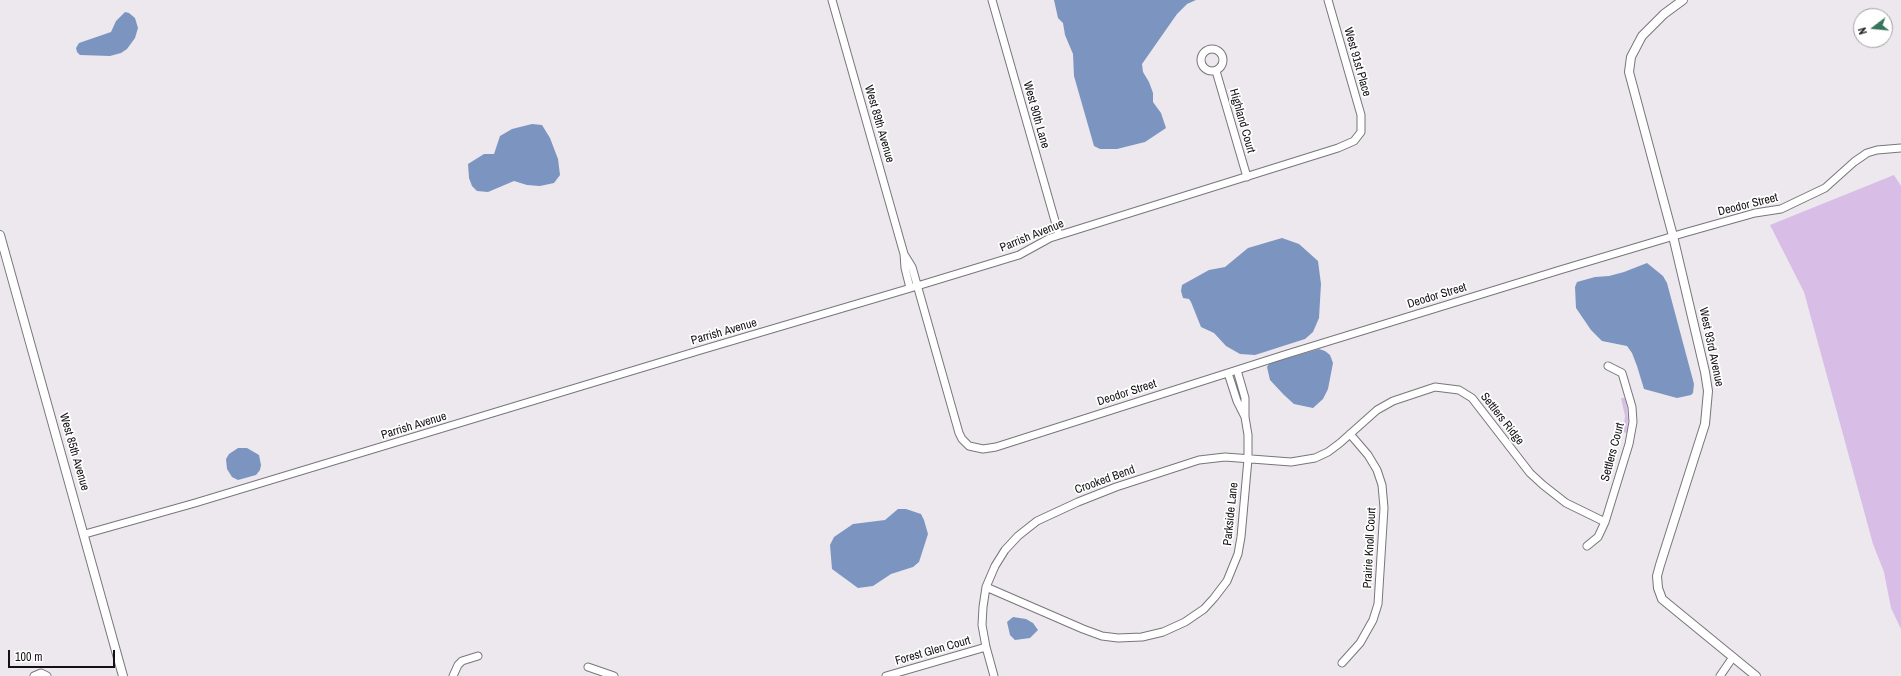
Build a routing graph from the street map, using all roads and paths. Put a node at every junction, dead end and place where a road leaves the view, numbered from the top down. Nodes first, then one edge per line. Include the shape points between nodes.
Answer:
1 (832, 0) edge
2 (992, 0) edge
3 (1328, 0) edge
4 (1683, 0) edge
5 (1216, 71) dead end
6 (1361, 132) joint
7 (1901, 148) edge
8 (1247, 177) junction
9 (0, 235) edge
10 (1059, 235) junction
11 (1673, 236) junction
12 (904, 254) junction
13 (918, 286) junction
14 (910, 288) junction
15 (1608, 366) dead end
16 (1237, 370) junction
17 (1228, 373) junction
18 (1245, 417) junction
19 (1350, 434) junction
20 (969, 446) joint
21 (1248, 459) junction
22 (1605, 522) junction
23 (85, 534) junction
24 (1587, 546) dead end
25 (986, 587) junction
26 (986, 647) junction
27 (478, 656) dead end
28 (1733, 657) junction
29 (1342, 663) dead end
30 (588, 667) dead end
31 (34, 676) edge
32 (47, 676) edge
33 (123, 676) edge
34 (453, 676) edge
35 (614, 676) edge
36 (886, 676) edge
37 (994, 676) edge
38 (1720, 676) edge
39 (1756, 676) edge

1 - 12 street, West 89th Avenue
2 - 10 street, West 90th Lane
3 - 6 street, West 91st Place via 1361,115
4 - 11 street, West 93rd Avenue via 1664,14 1642,36 1631,57 1629,72
5 - 8 street, Highland Court
6 - 8 street, Parrish Avenue via 1354,141 1338,148
7 - 11 street, Deodor Street via 1867,153 1825,188 1781,209
8 - 10 street, Parrish Avenue
9 - 23 street, West 85th Avenue
10 - 13 street, Parrish Avenue via 1019,255
11 - 16 street, Deodor Street
11 - 28 street, West 93rd Avenue via 1705,372 1708,403 1703,432 1660,564 1658,588 1662,599
12 - 13 street, West 89th Avenue via 912,267
12 - 14 street, West 89th Avenue
13 - 14 street, Parrish Avenue
13 - 20 street, West 89th Avenue via 959,433
14 - 23 street, Parrish Avenue
15 - 22 street, Settlers Court via 1622,373 1632,407 1633,422 1629,444
16 - 17 street, Deodor Street
16 - 18 street, Parkside Lane via 1245,398
17 - 18 street, Parkside Lane
17 - 20 street, Deodor Street via 996,447 983,450
18 - 21 street, Parkside Lane
19 - 21 street, Crooked Bend via 1328,452 1309,459 1291,462
19 - 22 street, Settlers Ridge via 1377,410 1393,401 1435,387 1459,390 1472,398 1530,473 1549,491 1566,503
19 - 29 street, Prairie Knoll Court via 1368,455 1376,470 1382,485 1384,508 1378,604 1373,620 1360,643
21 - 25 street, Crooked Bend via 1218,457 1199,460 1116,487 1054,512 1029,527 1011,543 998,561
21 - 25 street, Parkside Lane via 1241,537 1227,581 1214,599 1198,614 1178,626 1142,637 1102,636
22 - 24 street, Settlers Court via 1598,538
23 - 33 street, West 85th Avenue
25 - 26 street, Crooked Bend via 982,616
26 - 36 street, Forest Glen Court
26 - 37 street, Crooked Bend
27 - 34 street via 462,662
28 - 38 street
28 - 39 street, West 93rd Avenue
30 - 35 street
31 - 32 street via 41,673

